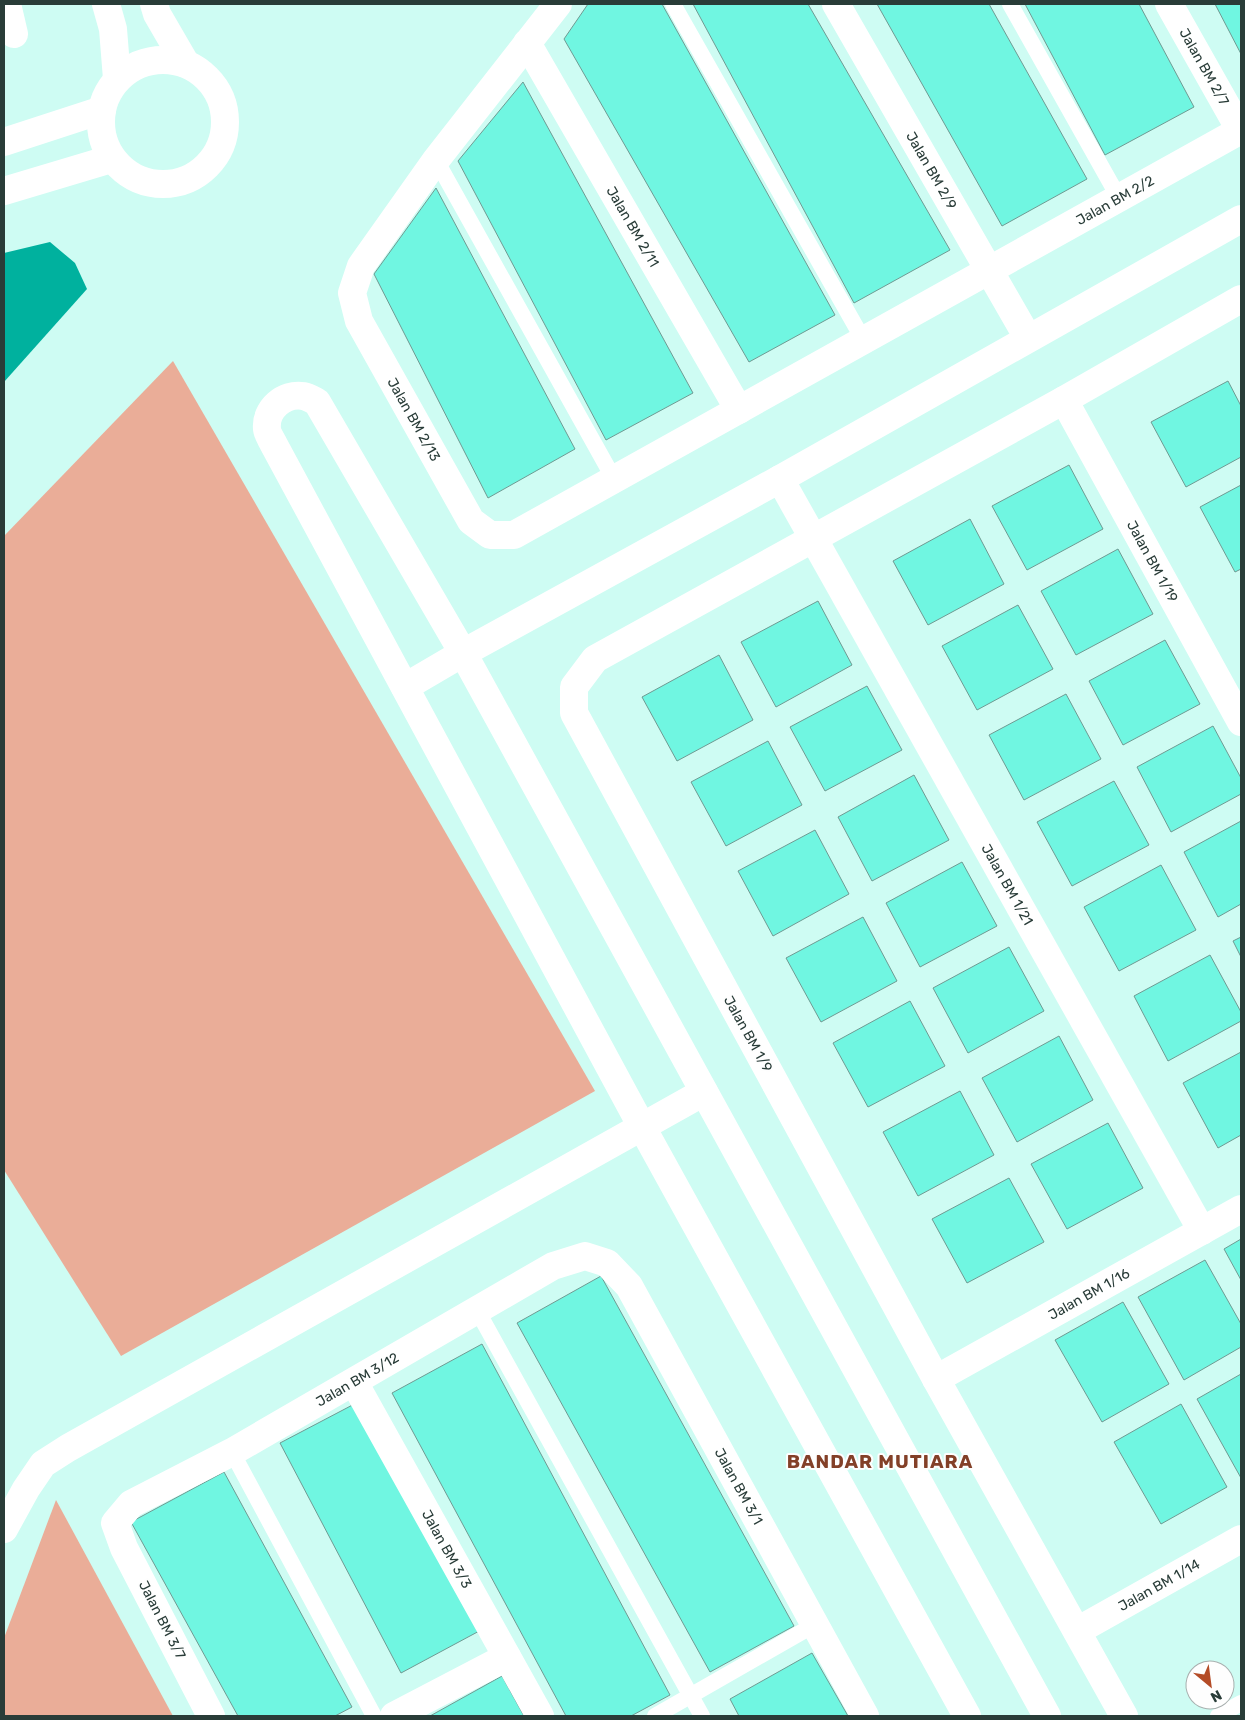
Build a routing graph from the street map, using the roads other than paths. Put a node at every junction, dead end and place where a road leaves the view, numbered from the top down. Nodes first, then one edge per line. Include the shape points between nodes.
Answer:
1 (7, 4) edge
2 (106, 4) edge
3 (154, 4) edge
4 (558, 4) edge
5 (673, 4) edge
6 (836, 4) edge
7 (1010, 4) edge
8 (1169, 4) edge
9 (9, 36) edge
10 (527, 44) junction
11 (186, 64) junction
12 (117, 79) junction
13 (102, 110) junction
14 (1241, 130) edge
15 (4, 142) edge
16 (111, 158) junction
17 (436, 160) junction
18 (4, 191) edge
19 (1119, 198) junction
20 (1241, 219) edge
21 (989, 270) junction
22 (1241, 299) edge
23 (1028, 338) junction
24 (864, 341) junction
25 (1064, 400) junction
26 (739, 410) junction
27 (614, 479) junction
28 (780, 479) junction
29 (490, 535) joint
30 (814, 538) junction
31 (463, 653) junction
32 (405, 687) junction
33 (1241, 722) edge
34 (704, 1092) junction
35 (642, 1127) junction
36 (1241, 1209) edge
37 (1202, 1231) junction
38 (607, 1263) joint
39 (476, 1310) junction
40 (936, 1379) junction
41 (354, 1382) junction
42 (232, 1452) junction
43 (116, 1523) joint
44 (4, 1529) edge
45 (1241, 1540) edge
46 (814, 1625) junction
47 (1077, 1631) junction
48 (507, 1657) junction
49 (691, 1696) junction
50 (1241, 1703) edge
51 (211, 1716) edge
52 (374, 1716) edge
53 (394, 1716) edge
54 (540, 1716) edge
55 (656, 1716) edge
56 (702, 1716) edge
57 (865, 1716) edge
58 (967, 1716) edge
59 (1047, 1716) edge
60 (1124, 1716) edge
61 (1218, 1716) edge

1 - 9 street
2 - 12 street via 113,29
3 - 11 street via 156,14
4 - 10 street
5 - 24 lane
6 - 21 street, Jalan BM 2/9
7 - 19 lane
8 - 14 street, Jalan BM 2/7
10 - 17 street
10 - 26 street, Jalan BM 2/11
11 - 12 street via 149,61
11 - 16 street via 204,74 218,90 225,110 225,132 214,158 205,169 187,181 166,185 145,183 126,174
12 - 13 street
13 - 15 street
13 - 16 street via 102,139
14 - 19 street, Jalan BM 2/2
16 - 18 street
17 - 27 lane
17 - 29 street, Jalan BM 2/13 via 361,266 352,293 359,321 471,521
19 - 21 street, Jalan BM 2/2
20 - 23 street
21 - 23 street, Jalan BM 2/9
21 - 24 street, Jalan BM 2/2
22 - 25 street
23 - 28 street
24 - 26 street, Jalan BM 2/2
25 - 30 street
25 - 33 street, Jalan BM 1/19
26 - 27 street, Jalan BM 2/2
27 - 29 street, Jalan BM 2/2 via 514,535
28 - 30 street, Jalan BM 1/21
28 - 31 street
30 - 37 street, Jalan BM 1/21
30 - 40 street, Jalan BM 1/9 via 595,659 574,687 574,713
31 - 32 street
31 - 32 street via 317,402 304,396 289,396 277,403 269,415 267,430
31 - 34 street
32 - 35 street
34 - 35 street
34 - 59 street
35 - 44 street via 68,1448 43,1464
35 - 58 street
36 - 37 street, Jalan BM 1/16
37 - 40 street, Jalan BM 1/16
38 - 39 street, Jalan BM 3/12 via 586,1256 553,1266
38 - 46 street, Jalan BM 3/1 via 629,1286
39 - 41 street, Jalan BM 3/12
39 - 49 lane
40 - 47 street, Jalan BM 1/9
41 - 42 street, Jalan BM 3/12
41 - 48 street, Jalan BM 3/3
42 - 43 street, Jalan BM 3/12 via 131,1504
42 - 52 lane
43 - 51 street, Jalan BM 3/7 via 124,1548
45 - 47 street, Jalan BM 1/14
46 - 49 lane
46 - 57 street, Jalan BM 3/1
47 - 60 street, Jalan BM 1/9
48 - 53 street
48 - 54 street, Jalan BM 3/3
49 - 55 lane
49 - 56 lane
50 - 61 lane

